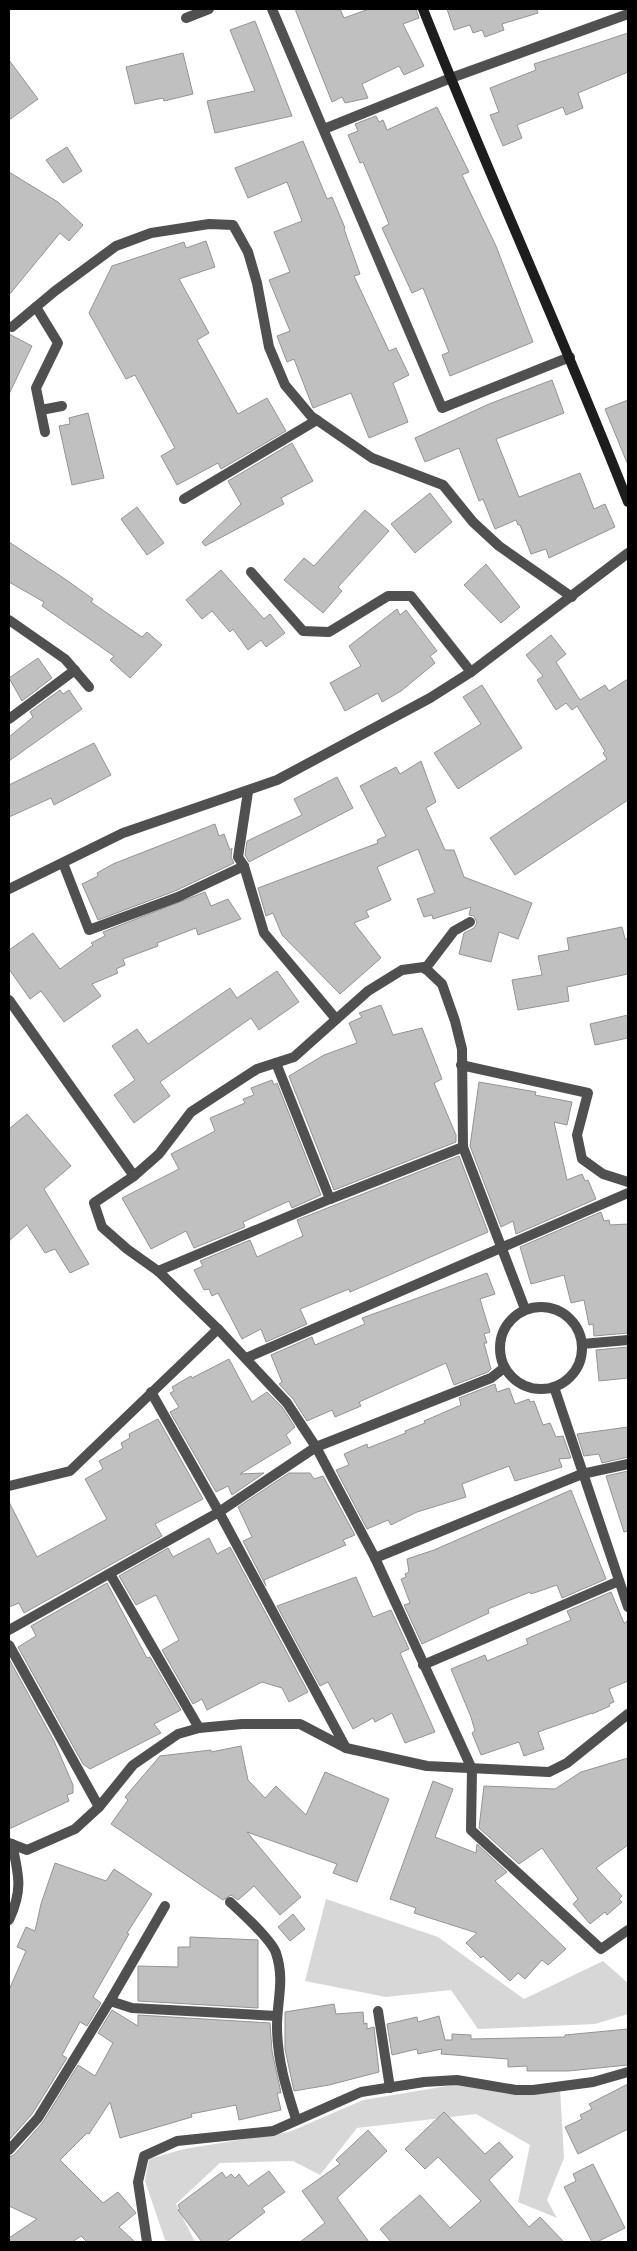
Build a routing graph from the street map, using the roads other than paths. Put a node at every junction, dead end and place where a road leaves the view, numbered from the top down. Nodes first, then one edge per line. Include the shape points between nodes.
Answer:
1 (209, 9) edge
2 (272, 9) edge
3 (423, 9) edge
4 (628, 14) edge
5 (186, 18) dead end
6 (451, 78) junction
7 (324, 128) junction
8 (36, 307) junction
9 (12, 327) dead end
10 (570, 356) junction
11 (62, 406) dead end
12 (41, 410) junction
13 (317, 420) junction
14 (45, 432) dead end
15 (184, 499) dead end
16 (628, 502) edge
17 (628, 553) edge
18 (252, 572) dead end
19 (572, 597) junction
20 (9, 620) edge
21 (75, 670) junction
22 (471, 672) junction
23 (89, 687) dead end
24 (9, 719) edge
25 (248, 792) junction
26 (63, 862) junction
27 (244, 866) junction
28 (9, 889) edge
29 (470, 922) dead end
30 (425, 969) junction
31 (9, 1000) edge
32 (336, 1019) junction
33 (276, 1063) junction
34 (461, 1065) junction
35 (464, 1147) junction
36 (134, 1176) junction
37 (628, 1182) edge
38 (628, 1193) edge
39 (330, 1199) junction
40 (501, 1248) junction
41 (158, 1271) junction
42 (526, 1309) junction
43 (218, 1329) junction
44 (628, 1340) edge
45 (582, 1344) junction
46 (246, 1358) junction
47 (504, 1368) junction
48 (554, 1387) junction
49 (151, 1392) junction
50 (316, 1448) junction
51 (628, 1464) edge
52 (582, 1474) junction
53 (9, 1486) edge
54 (220, 1512) junction
55 (375, 1558) junction
56 (110, 1574) junction
57 (619, 1581) junction
58 (628, 1607) edge
59 (9, 1630) edge
60 (9, 1645) edge
61 (423, 1665) junction
62 (628, 1714) edge
63 (199, 1728) junction
64 (346, 1748) junction
65 (472, 1769) junction
66 (98, 1807) junction
67 (10, 1843) edge
68 (230, 1902) dead end
69 (165, 1906) dead end
70 (9, 1920) edge
71 (628, 1930) edge
72 (110, 2001) junction
73 (378, 2011) dead end
74 (277, 2016) junction
75 (628, 2072) edge
76 (390, 2088) junction
77 (296, 2119) junction
78 (9, 2150) edge
79 (147, 2242) edge

1 - 5 street
2 - 7 street
3 - 6 street
4 - 6 street
6 - 7 street
6 - 10 street
7 - 10 street via 442,408
8 - 9 street
8 - 12 street via 58,343 36,388
8 - 13 street via 116,246 152,233 209,224 233,225 248,252 269,347 285,385
10 - 16 street
11 - 12 street
12 - 14 street
13 - 15 street
13 - 19 street via 372,458 443,485 498,546
17 - 19 street
18 - 22 street via 303,631 329,632 388,596 411,596
19 - 22 street
20 - 21 street
21 - 23 street
21 - 24 street
22 - 25 street via 430,698 285,776
25 - 26 street via 123,833
25 - 27 street via 238,857
26 - 27 street via 89,930 178,897
26 - 28 street
27 - 32 street via 264,933
29 - 30 street via 454,931
30 - 32 street via 402,970 368,992
30 - 34 street via 442,984 462,1049
31 - 36 street
32 - 33 street via 294,1057
33 - 36 street via 257,1069 191,1112 159,1154
33 - 39 street
34 - 35 street
34 - 37 street via 588,1093 577,1135 582,1159 603,1174
35 - 39 street
35 - 40 street
36 - 41 street via 94,1204 102,1227
38 - 40 street
39 - 41 street
40 - 42 street
40 - 46 street
41 - 43 street
42 - 45 street via 551,1307 563,1312 579,1331
42 - 47 street via 513,1316 499,1340 499,1355
43 - 46 street
43 - 49 street
44 - 45 street
45 - 48 street via 576,1370
46 - 50 street via 287,1403
47 - 48 street via 526,1387
47 - 50 street via 491,1378
48 - 52 street
49 - 53 street via 70,1471
49 - 54 street
50 - 54 street
50 - 55 street
51 - 52 street
52 - 55 street
52 - 57 street
54 - 56 street
54 - 64 street
55 - 61 street
56 - 59 street
56 - 63 street
57 - 58 street
57 - 61 street
60 - 66 street
61 - 65 street
62 - 65 street via 567,1763 549,1772
63 - 64 street via 300,1724
63 - 66 street via 178,1734 133,1764
64 - 65 street via 427,1766
65 - 71 street via 471,1830 601,1950
66 - 67 street via 75,1829 27,1850
67 - 70 street via 18,1873 18,1900
68 - 74 street via 276,1952 282,1985
69 - 72 street
72 - 74 street via 132,2008
72 - 78 street via 38,2118
73 - 76 street
74 - 77 street via 280,2070
75 - 76 street via 593,2082 533,2090 457,2080
76 - 77 street via 361,2092
77 - 79 street via 273,2131 177,2141 144,2156 138,2182

